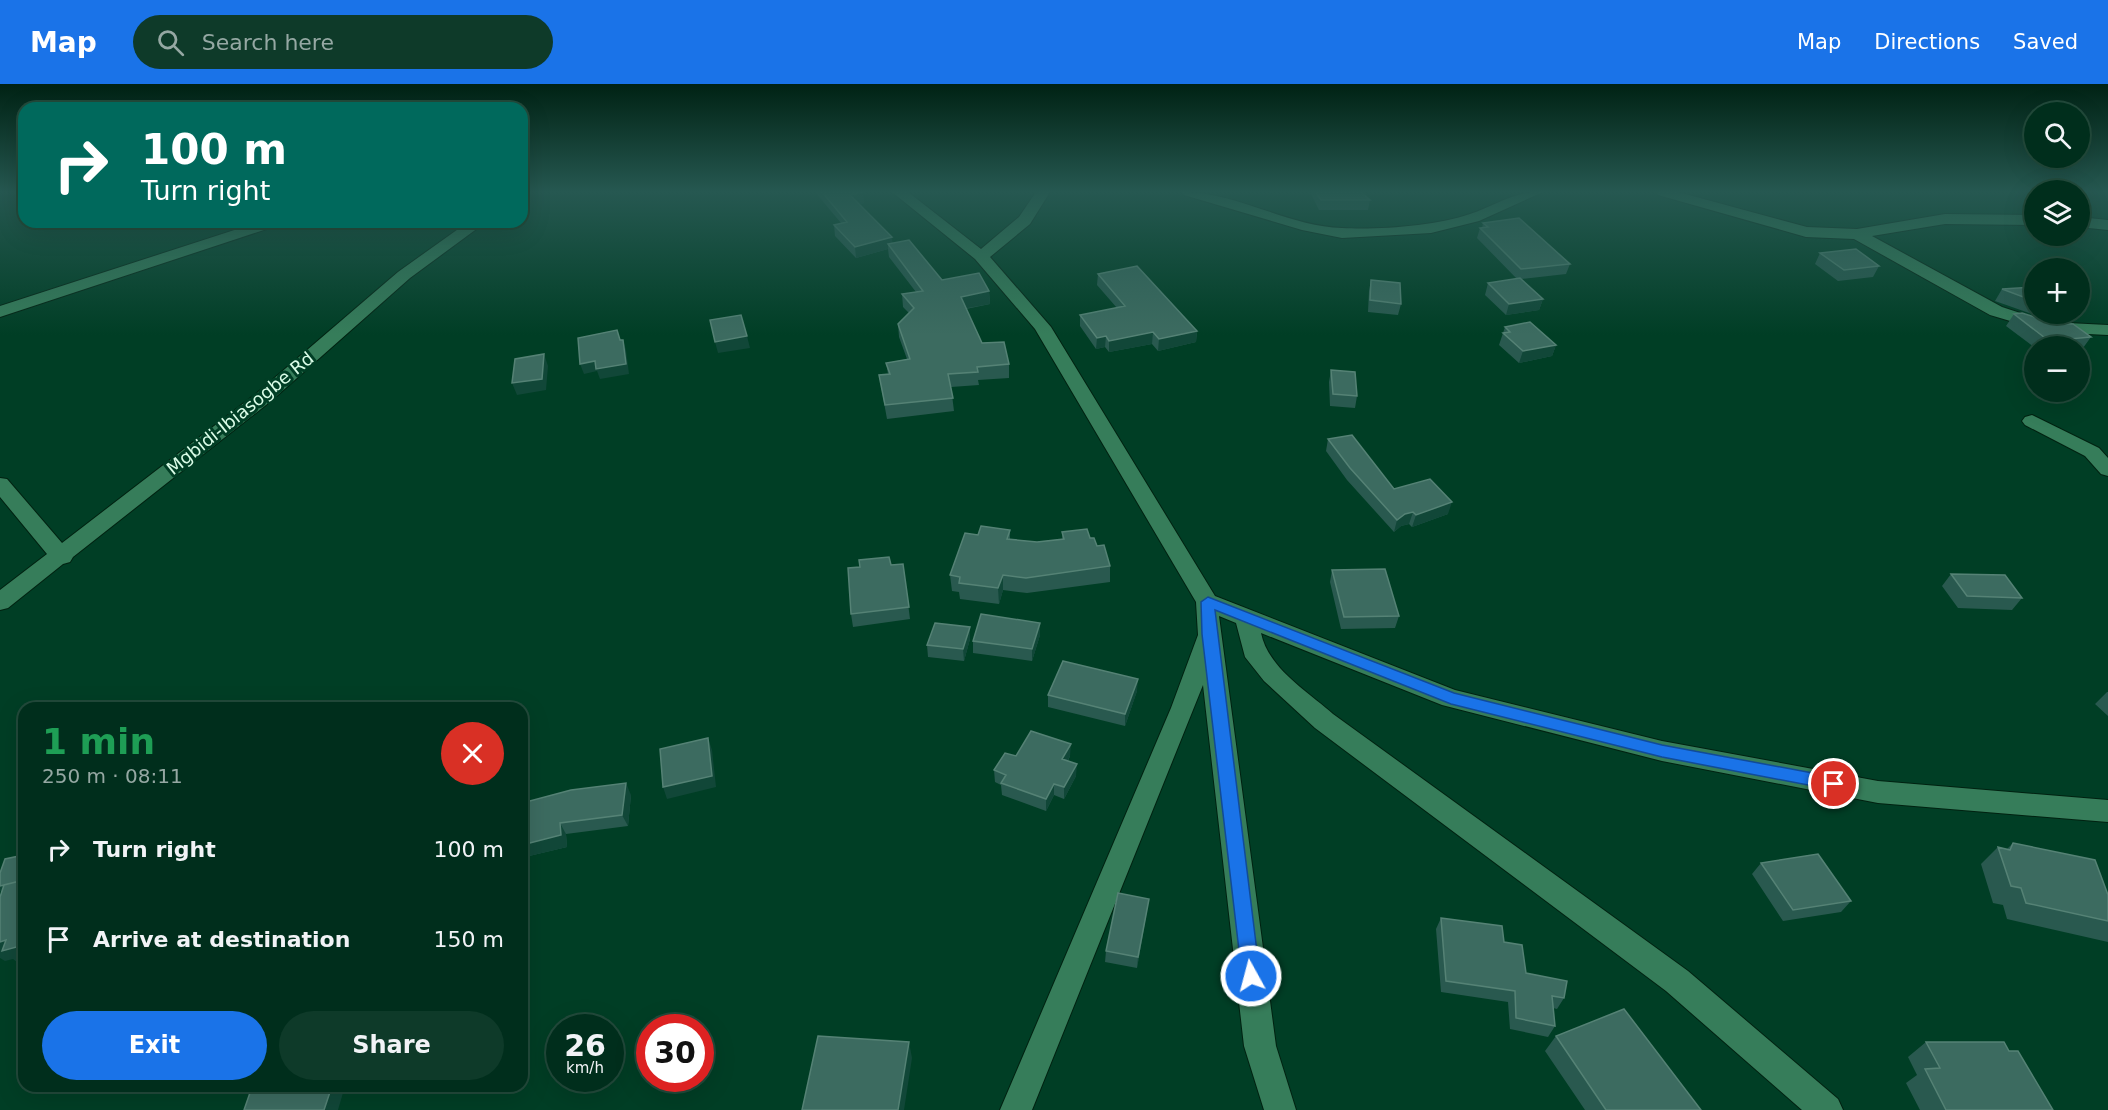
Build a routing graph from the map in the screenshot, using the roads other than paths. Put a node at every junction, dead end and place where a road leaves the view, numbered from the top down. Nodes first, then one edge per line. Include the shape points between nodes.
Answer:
1 (220, 240) edge
2 (453, 240) edge
3 (960, 240) edge
4 (1005, 240) edge
5 (1868, 240) edge
6 (981, 256) junction
7 (0, 312) edge
8 (2108, 330) edge
9 (2032, 422) dead end
10 (2108, 470) edge
11 (0, 484) edge
12 (62, 556) junction
13 (0, 602) edge
14 (1208, 602) junction
15 (1247, 617) junction
16 (1209, 634) junction
17 (2108, 811) edge
18 (1016, 1110) edge
19 (1280, 1110) edge
20 (1827, 1110) edge

1 - 7 street
2 - 12 street, Mgbidi-Ibiasogbe Rd via 404,275 264,396
3 - 6 street
4 - 6 street
5 - 8 street via 1996,311 2047,327
6 - 14 street via 1042,327
9 - 10 street via 2085,447
11 - 12 street
12 - 13 street, Mgbidi-Ibiasogbe Rd
14 - 15 street
14 - 16 street
15 - 17 street via 1451,698 1662,751 1878,792
15 - 20 street via 1252,651 1272,675 1324,721 1677,981
16 - 18 street via 1183,708
16 - 19 street via 1260,1046

